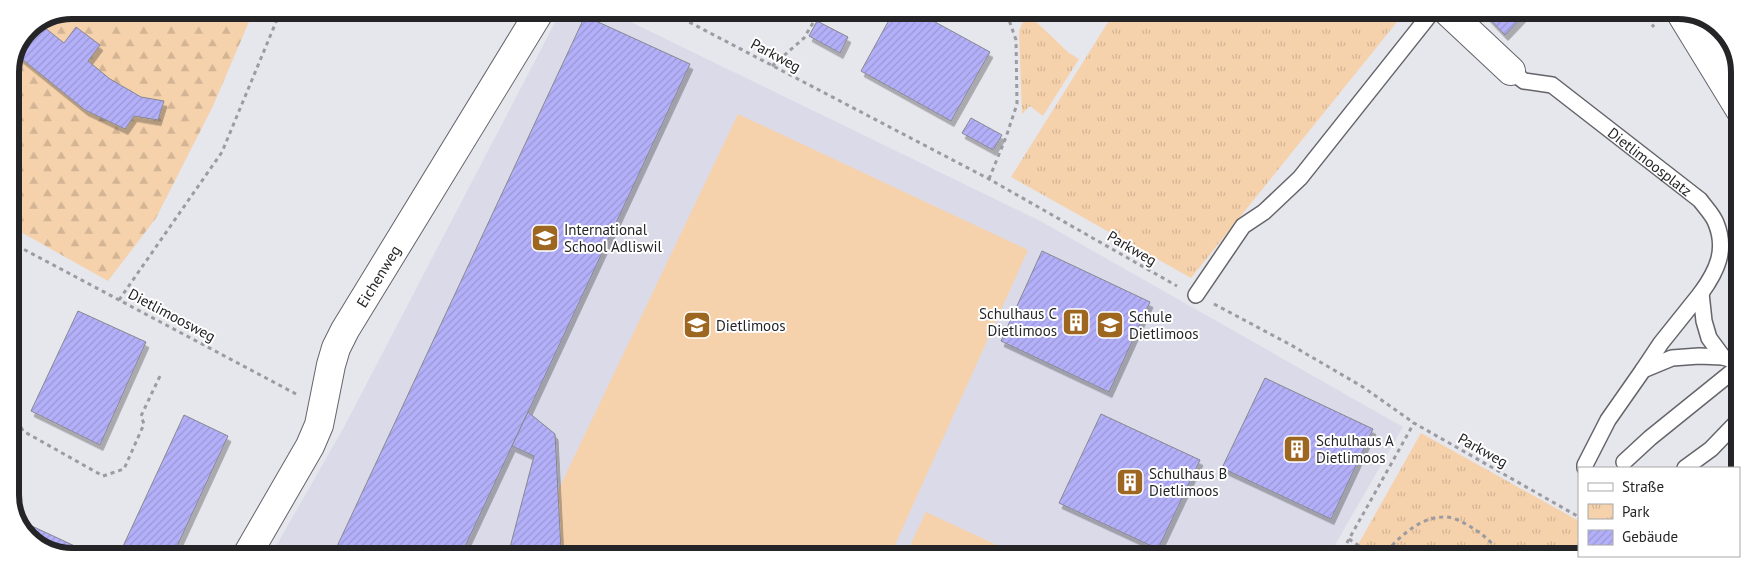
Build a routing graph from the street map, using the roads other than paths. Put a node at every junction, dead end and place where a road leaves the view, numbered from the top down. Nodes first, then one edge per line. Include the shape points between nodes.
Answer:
1 (535, 19) edge
2 (1426, 19) edge
3 (1455, 19) edge
4 (1684, 19) edge
5 (1698, 23) edge
6 (1724, 46) edge
7 (1511, 71) joint
8 (1731, 95) edge
9 (1701, 293) junction
10 (1196, 295) road end
11 (1723, 357) junction
12 (1731, 360) edge
13 (1643, 370) junction
14 (1731, 373) edge
15 (1731, 429) edge
16 (1624, 462) dead end
17 (1585, 467) edge
18 (1686, 467) edge
19 (251, 548) edge

1 - 19 street, Eichenweg via 345,330 336,348 319,425 310,446
2 - 10 lane via 1300,178 1264,212 1243,226
3 - 7 street
4 - 8 street
5 - 6 street
7 - 9 lane, Dietlimoosplatz via 1524,81 1552,85 1700,200 1716,222 1722,249 1715,274
9 - 11 lane via 1704,321 1710,338
9 - 13 lane, Dietlimoosplatz
11 - 12 lane
11 - 13 lane via 1672,358
13 - 17 lane, Dietlimoosplatz via 1608,420
14 - 16 lane
15 - 18 lane via 1711,450

